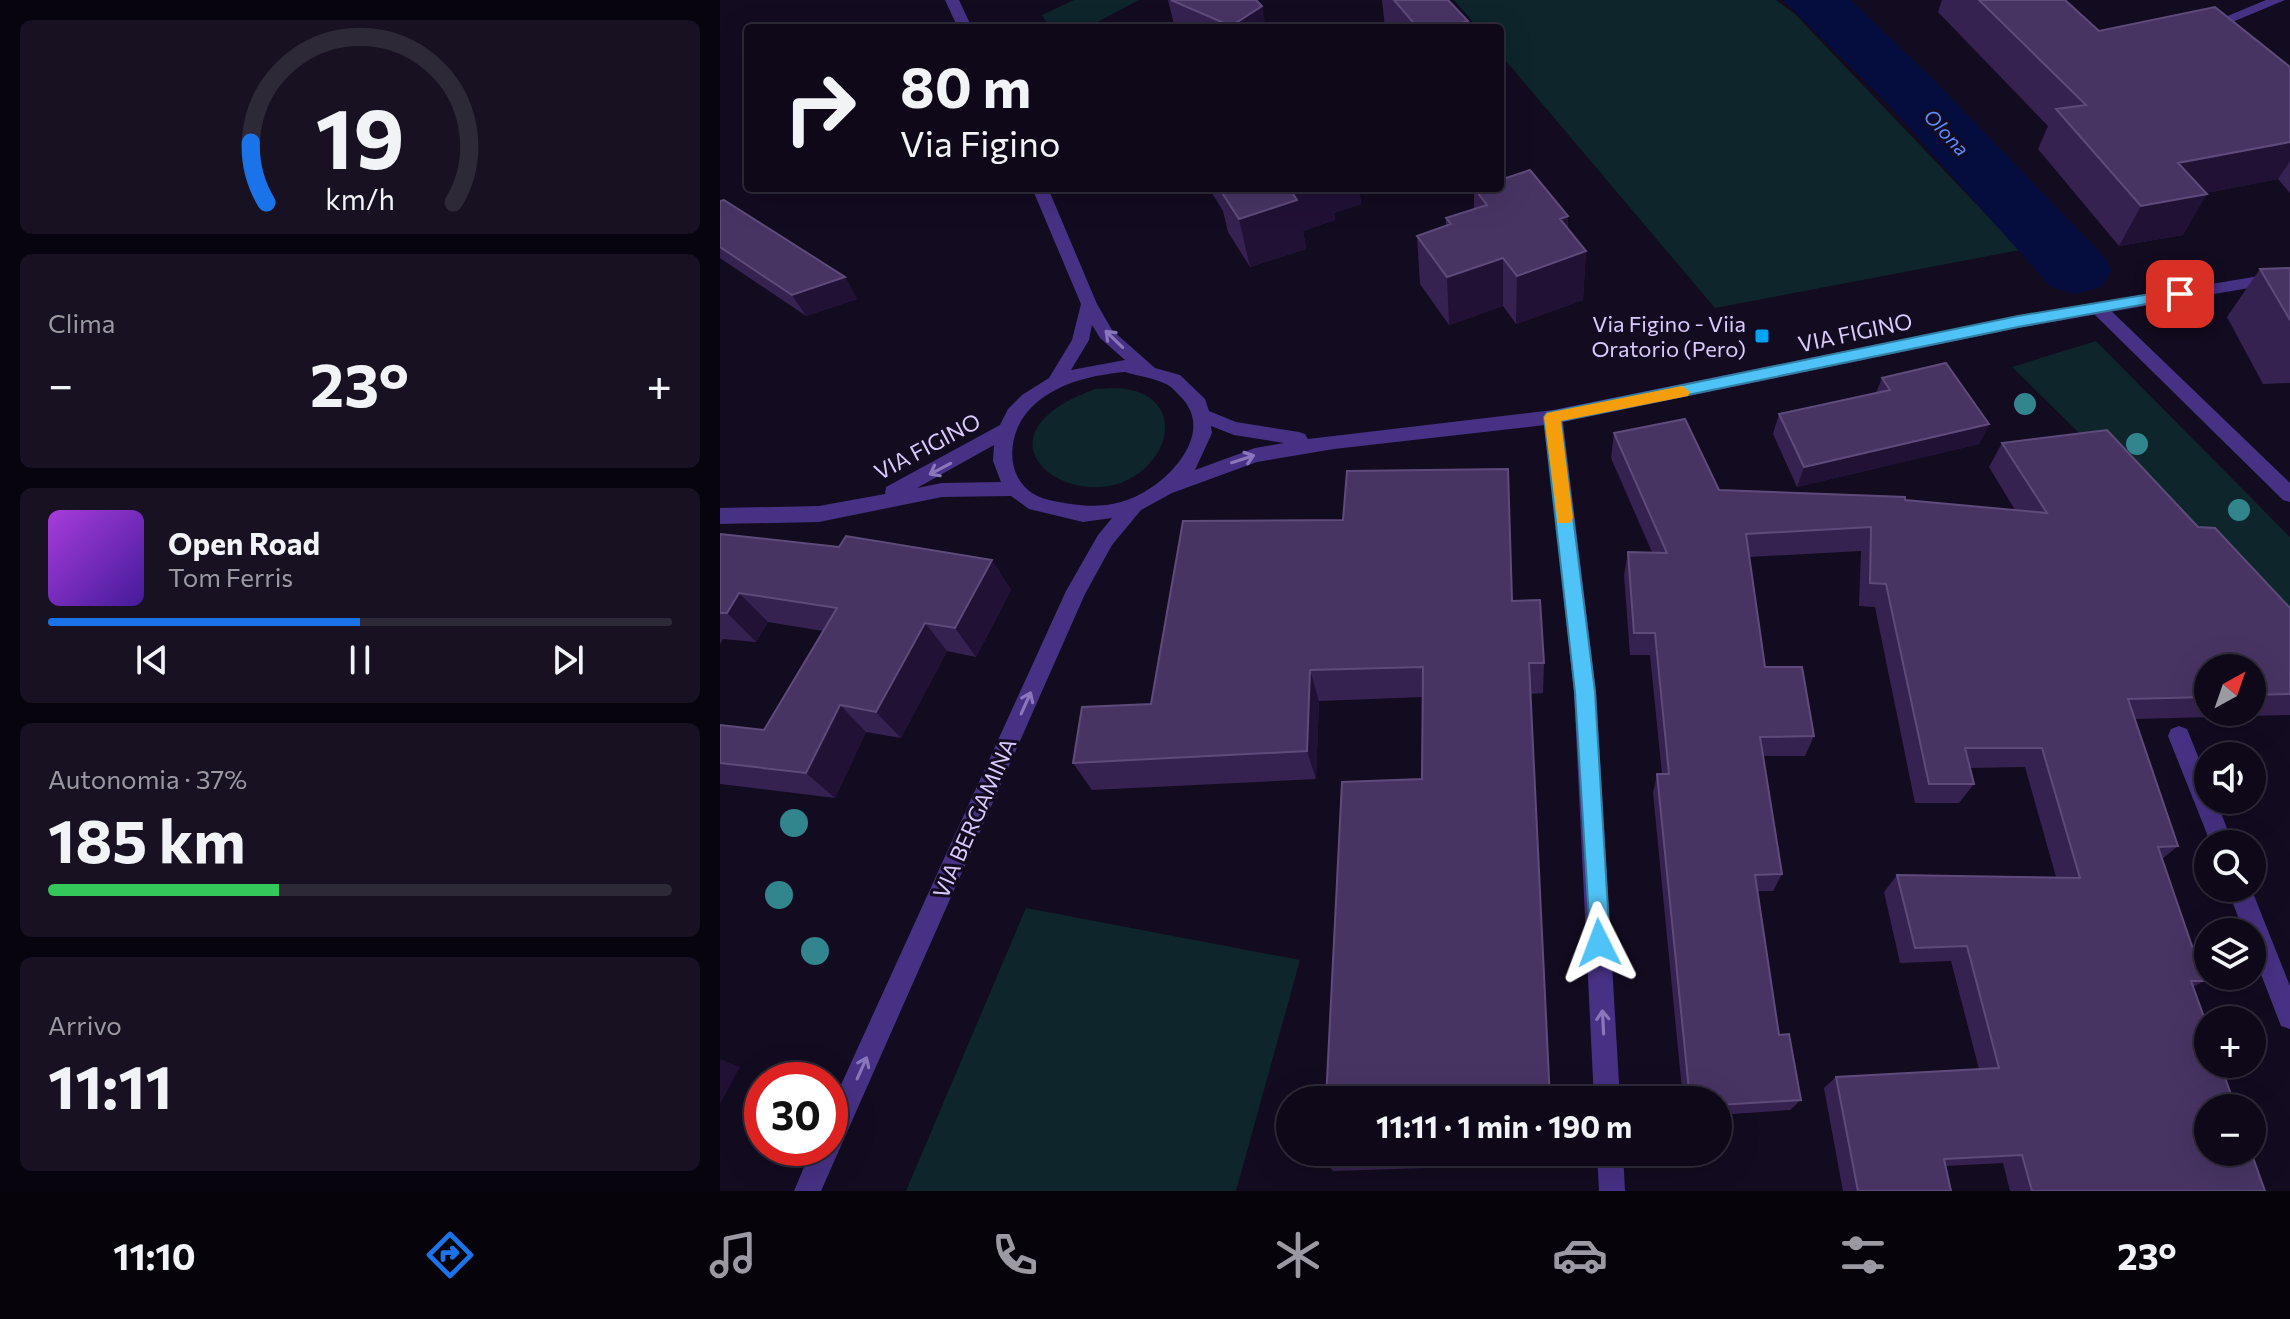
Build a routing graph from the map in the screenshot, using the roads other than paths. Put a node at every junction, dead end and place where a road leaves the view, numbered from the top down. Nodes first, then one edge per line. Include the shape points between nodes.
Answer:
1 (952, 0) edge
2 (2278, 0) edge
3 (2225, 20) edge
4 (963, 24) edge
5 (1042, 192) edge
6 (2290, 276) edge
7 (1089, 304) junction
8 (2098, 308) junction
9 (1146, 368) junction
10 (1055, 383) junction
11 (1203, 416) junction
12 (1553, 417) junction
13 (1007, 429) junction
14 (1334, 442) junction
15 (1170, 486) junction
16 (1016, 489) junction
17 (2290, 495) edge
18 (868, 505) junction
19 (1134, 505) junction
20 (720, 516) edge
21 (2179, 736) dead end
22 (2216, 830) edge
23 (2245, 902) edge
24 (2290, 1017) edge
25 (1606, 1086) edge
26 (848, 1099) edge
27 (818, 1166) edge
28 (1611, 1166) edge
29 (807, 1191) edge
30 (1612, 1191) edge

1 - 4 street
2 - 3 street
5 - 7 street
6 - 8 street, VIA FIGINO
9 -> 7 street via 1106,334
7 - 10 street via 1080,340
8 - 12 street, VIA FIGINO
8 - 17 street
9 - 10 street via 1109,366
9 - 11 street via 1185,386
10 - 13 street via 1029,400
11 - 14 street, VIA FIGINO via 1274,438
11 - 15 street via 1195,459
12 - 14 street, VIA FIGINO
25 -> 12 street via 1585,692
13 - 16 street via 1002,465
13 -> 18 street, VIA FIGINO
15 -> 14 street, VIA FIGINO via 1255,455
15 - 19 street
16 - 18 street, VIA FIGINO via 942,490
16 - 19 street via 1052,511 1077,515
18 - 20 street, VIA FIGINO via 819,514
26 -> 19 street, VIA BERGAMINA via 1076,591 1105,540
21 - 22 street
23 - 24 street
27 - 29 street
28 - 30 street

